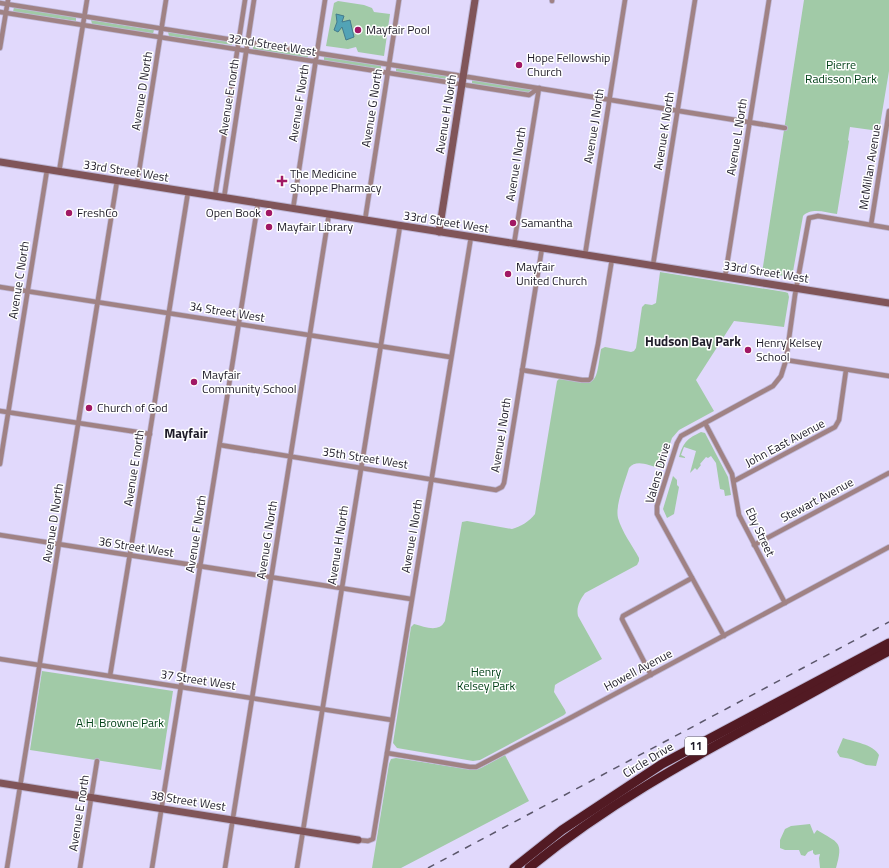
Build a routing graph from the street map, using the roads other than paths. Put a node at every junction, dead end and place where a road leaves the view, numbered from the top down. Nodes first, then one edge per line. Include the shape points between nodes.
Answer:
1 (87, 0) edge
2 (166, 0) edge
3 (245, 0) edge
4 (254, 0) edge
5 (325, 0) edge
6 (399, 0) edge
7 (475, 0) edge
8 (625, 0) edge
9 (695, 0) edge
10 (769, 0) edge
11 (8, 2) edge
12 (0, 3) edge
13 (0, 12) edge
14 (6, 12) junction
15 (84, 16) junction
16 (83, 25) junction
17 (161, 29) junction
18 (160, 38) junction
19 (239, 41) junction
20 (247, 42) junction
21 (0, 48) edge
22 (237, 49) junction
23 (246, 51) junction
24 (317, 54) junction
25 (316, 62) junction
26 (389, 64) junction
27 (387, 73) junction
28 (464, 76) junction
29 (462, 85) junction
30 (538, 88) junction
31 (608, 100) junction
32 (677, 111) junction
33 (889, 111) edge
34 (749, 122) junction
35 (785, 128) dead end
36 (0, 162) edge
37 (47, 170) junction
38 (59, 172) junction
39 (117, 181) junction
40 (137, 184) junction
41 (188, 192) junction
42 (214, 196) junction
43 (224, 198) junction
44 (258, 203) junction
45 (293, 208) junction
46 (329, 214) junction
47 (364, 220) junction
48 (871, 225) junction
49 (400, 226) junction
50 (889, 228) edge
51 (439, 232) junction
52 (471, 237) junction
53 (514, 244) junction
54 (542, 248) junction
55 (585, 255) junction
56 (612, 259) junction
57 (653, 265) junction
58 (725, 277) junction
59 (0, 287) edge
60 (796, 288) junction
61 (27, 291) junction
62 (98, 302) junction
63 (889, 303) edge
64 (169, 314) junction
65 (239, 324) junction
66 (310, 336) junction
67 (381, 347) junction
68 (450, 357) junction
69 (786, 360) junction
70 (522, 370) junction
71 (846, 370) junction
72 (889, 376) edge
73 (0, 411) edge
74 (8, 412) junction
75 (79, 423) junction
76 (705, 423) junction
77 (150, 434) junction
78 (220, 445) junction
79 (291, 456) junction
80 (0, 464) edge
81 (361, 467) junction
82 (889, 472) edge
83 (432, 479) junction
84 (734, 481) junction
85 (504, 483) joint
86 (0, 535) edge
87 (59, 544) junction
88 (754, 545) junction
89 (889, 547) edge
90 (130, 555) junction
91 (201, 567) junction
92 (271, 578) junction
93 (692, 578) junction
94 (342, 588) junction
95 (411, 599) junction
96 (785, 603) junction
97 (724, 636) junction
98 (889, 643) edge
99 (889, 651) edge
100 (0, 659) edge
101 (39, 665) junction
102 (651, 674) junction
103 (110, 676) junction
104 (181, 687) junction
105 (252, 698) junction
106 (323, 710) junction
107 (392, 720) junction
108 (387, 753) junction
109 (97, 761) dead end
110 (0, 783) edge
111 (20, 786) junction
112 (91, 797) junction
113 (161, 808) junction
114 (232, 820) junction
115 (302, 831) junction
116 (373, 839) joint
117 (358, 840) joint
118 (7, 868) edge
119 (80, 868) edge
120 (152, 868) edge
121 (225, 868) edge
122 (297, 868) edge
123 (514, 868) edge
124 (529, 868) edge

1 - 15 street
2 - 17 street, Avenue D North
3 - 19 street, Avenue E north
4 - 20 street, Avenue E north
5 - 24 street, Avenue F North
6 - 26 street, Avenue G North
7 - 28 main road, Avenue H North
8 - 31 street, Avenue J North
9 - 32 street, Avenue K North
10 - 34 street, Avenue L North
11 - 12 street, 32nd Street West
11 - 14 street
11 - 15 street, 32nd Street West
13 - 14 street, 32nd Street West
14 - 16 street, 32nd Street West
14 - 21 street
15 - 16 street
15 - 17 street, 32nd Street West
16 - 18 street, 32nd Street West
16 - 38 street
17 - 18 street, Avenue D North
17 - 19 street, 32nd Street West
18 - 22 street, 32nd Street West
18 - 40 street, Avenue D North
19 - 20 street, 32nd Street West
19 - 22 street, Avenue E north
20 - 23 street, Avenue E north
20 - 24 street, 32nd Street West
22 - 23 street, 32nd Street West
22 - 42 street, Avenue E north
23 - 25 street, 32nd Street West
23 - 43 street, Avenue E north
24 - 25 street, Avenue F North
24 - 26 street, 32nd Street West
25 - 27 street, 32nd Street West
25 - 45 street, Avenue F North
26 - 27 street, Avenue G North
26 - 28 street, 32nd Street West
27 - 29 street, 32nd Street West
27 - 47 street, Avenue G North
28 - 29 main road, Avenue H North
28 - 30 street, 32nd Street West
29 - 30 street, 32nd Street West via 529,95
29 - 51 main road, Avenue H North
30 - 31 street, 32nd Street West
30 - 53 street, Avenue I North
31 - 32 street, 32nd Street West
31 - 55 street, Avenue J North
32 - 34 street, 32nd Street West
32 - 57 street, Avenue K North
33 - 48 street, McMillan Avenue
34 - 35 street, 32nd Street West
34 - 58 street, Avenue L North
36 - 37 main road, 33rd Street West
37 - 38 main road, 33rd Street West
37 - 61 street, Avenue C North
38 - 39 main road, 33rd Street West
39 - 40 main road, 33rd Street West
39 - 62 street, Avenue D North
40 - 41 main road, 33rd Street West
41 - 42 main road, 33rd Street West
41 - 64 street, Avenue E north
42 - 43 main road, 33rd Street West
43 - 44 main road, 33rd Street West
44 - 45 main road, 33rd Street West
44 - 65 street, Avenue F North
45 - 46 main road, 33rd Street West
46 - 47 main road, 33rd Street West
46 - 66 street, Avenue G North
47 - 49 main road, 33rd Street West
48 - 50 street
48 - 60 street, Valens Drive via 818,216 809,218
49 - 51 main road, 33rd Street West
49 - 67 street, Avenue H North
51 - 52 main road, 33rd Street West
52 - 53 main road, 33rd Street West
52 - 68 street, Avenue I North
53 - 54 main road, 33rd Street West
54 - 55 main road, 33rd Street West
54 - 70 street, Avenue J North
55 - 56 main road, 33rd Street West
56 - 57 main road, 33rd Street West
56 - 70 street via 591,378 582,380
57 - 58 main road, 33rd Street West
58 - 60 main road, 33rd Street West
59 - 61 street, 34 Street West
60 - 63 main road, 33rd Street West
60 - 69 street, Valens Drive
61 - 62 street, 34 Street West
61 - 74 street, Avenue C North
62 - 64 street, 34 Street West
62 - 75 street, Avenue D North
64 - 65 street, 34 Street West
64 - 77 street, Avenue E north
65 - 66 street, 34 Street West
65 - 78 street, Avenue F North
66 - 67 street, 34 Street West
66 - 79 street, Avenue G North
67 - 68 street, 34 Street West
67 - 81 street, Avenue H North
68 - 83 street, Avenue I North
69 - 71 street
69 - 76 street, Valens Drive via 781,376 773,386
70 - 85 street, Avenue J North
71 - 72 street
71 - 84 street, John East Avenue via 839,420 834,427
73 - 74 street
74 - 75 street
74 - 80 street, Avenue C North
75 - 77 street
75 - 87 street, Avenue D North
76 - 84 street, Eby Street
76 - 93 street, Valens Drive via 678,439 657,506 657,514
77 - 90 street, Avenue E north
78 - 79 street, 35th Street West
78 - 91 street, Avenue F North
79 - 81 street, 35th Street West
79 - 92 street, Avenue G North
81 - 83 street, 35th Street West
81 - 94 street, Avenue H North
82 - 88 street, Stewart Avenue
83 - 85 street, 35th Street West via 496,490
83 - 95 street, Avenue I North
84 - 88 street, Eby Street via 738,515
86 - 87 street, 36 Street West
87 - 90 street, 36 Street West
87 - 101 street, Avenue D North
88 - 96 street, Eby Street
89 - 96 street, Howell Avenue
90 - 91 street, 36 Street West
90 - 103 street, Avenue E north
91 - 92 street, 36 Street West
91 - 104 street, Avenue F North
92 - 94 street, 36 Street West
92 - 105 street, Avenue G North
93 - 97 street, Valens Drive
93 - 102 street via 623,616 622,619
94 - 95 street, 36 Street West
94 - 106 street, Avenue H North
95 - 107 street, Avenue I North
96 - 97 street, Howell Avenue
97 - 102 street, Howell Avenue
98 - 123 highway, Circle Drive / 11 via 662,764 562,830
99 - 124 highway, Circle Drive / 11 via 686,761 607,810
100 - 101 street, 37 Street West
101 - 103 street, 37 Street West
101 - 111 street, Avenue D North
102 - 108 street, Howell Avenue via 476,767
103 - 104 street, 37 Street West
104 - 105 street, 37 Street West
104 - 113 street, Avenue F North
105 - 106 street, 37 Street West
105 - 114 street, Avenue G North
106 - 107 street, 37 Street West
106 - 115 street, Avenue H North
107 - 108 street, Avenue I North
108 - 116 street, Avenue I North
109 - 112 street, Avenue E north
110 - 111 main road, 38 Street West
111 - 112 main road, 38 Street West
111 - 118 street, Avenue D North
112 - 113 main road, 38 Street West
112 - 119 street, Avenue E north
113 - 114 main road, 38 Street West
113 - 120 street, Avenue F North
114 - 115 main road, 38 Street West
114 - 121 street, Avenue G North
115 - 117 main road, 38 Street West
115 - 122 street, Avenue H North
116 - 117 street, 38 Street West

